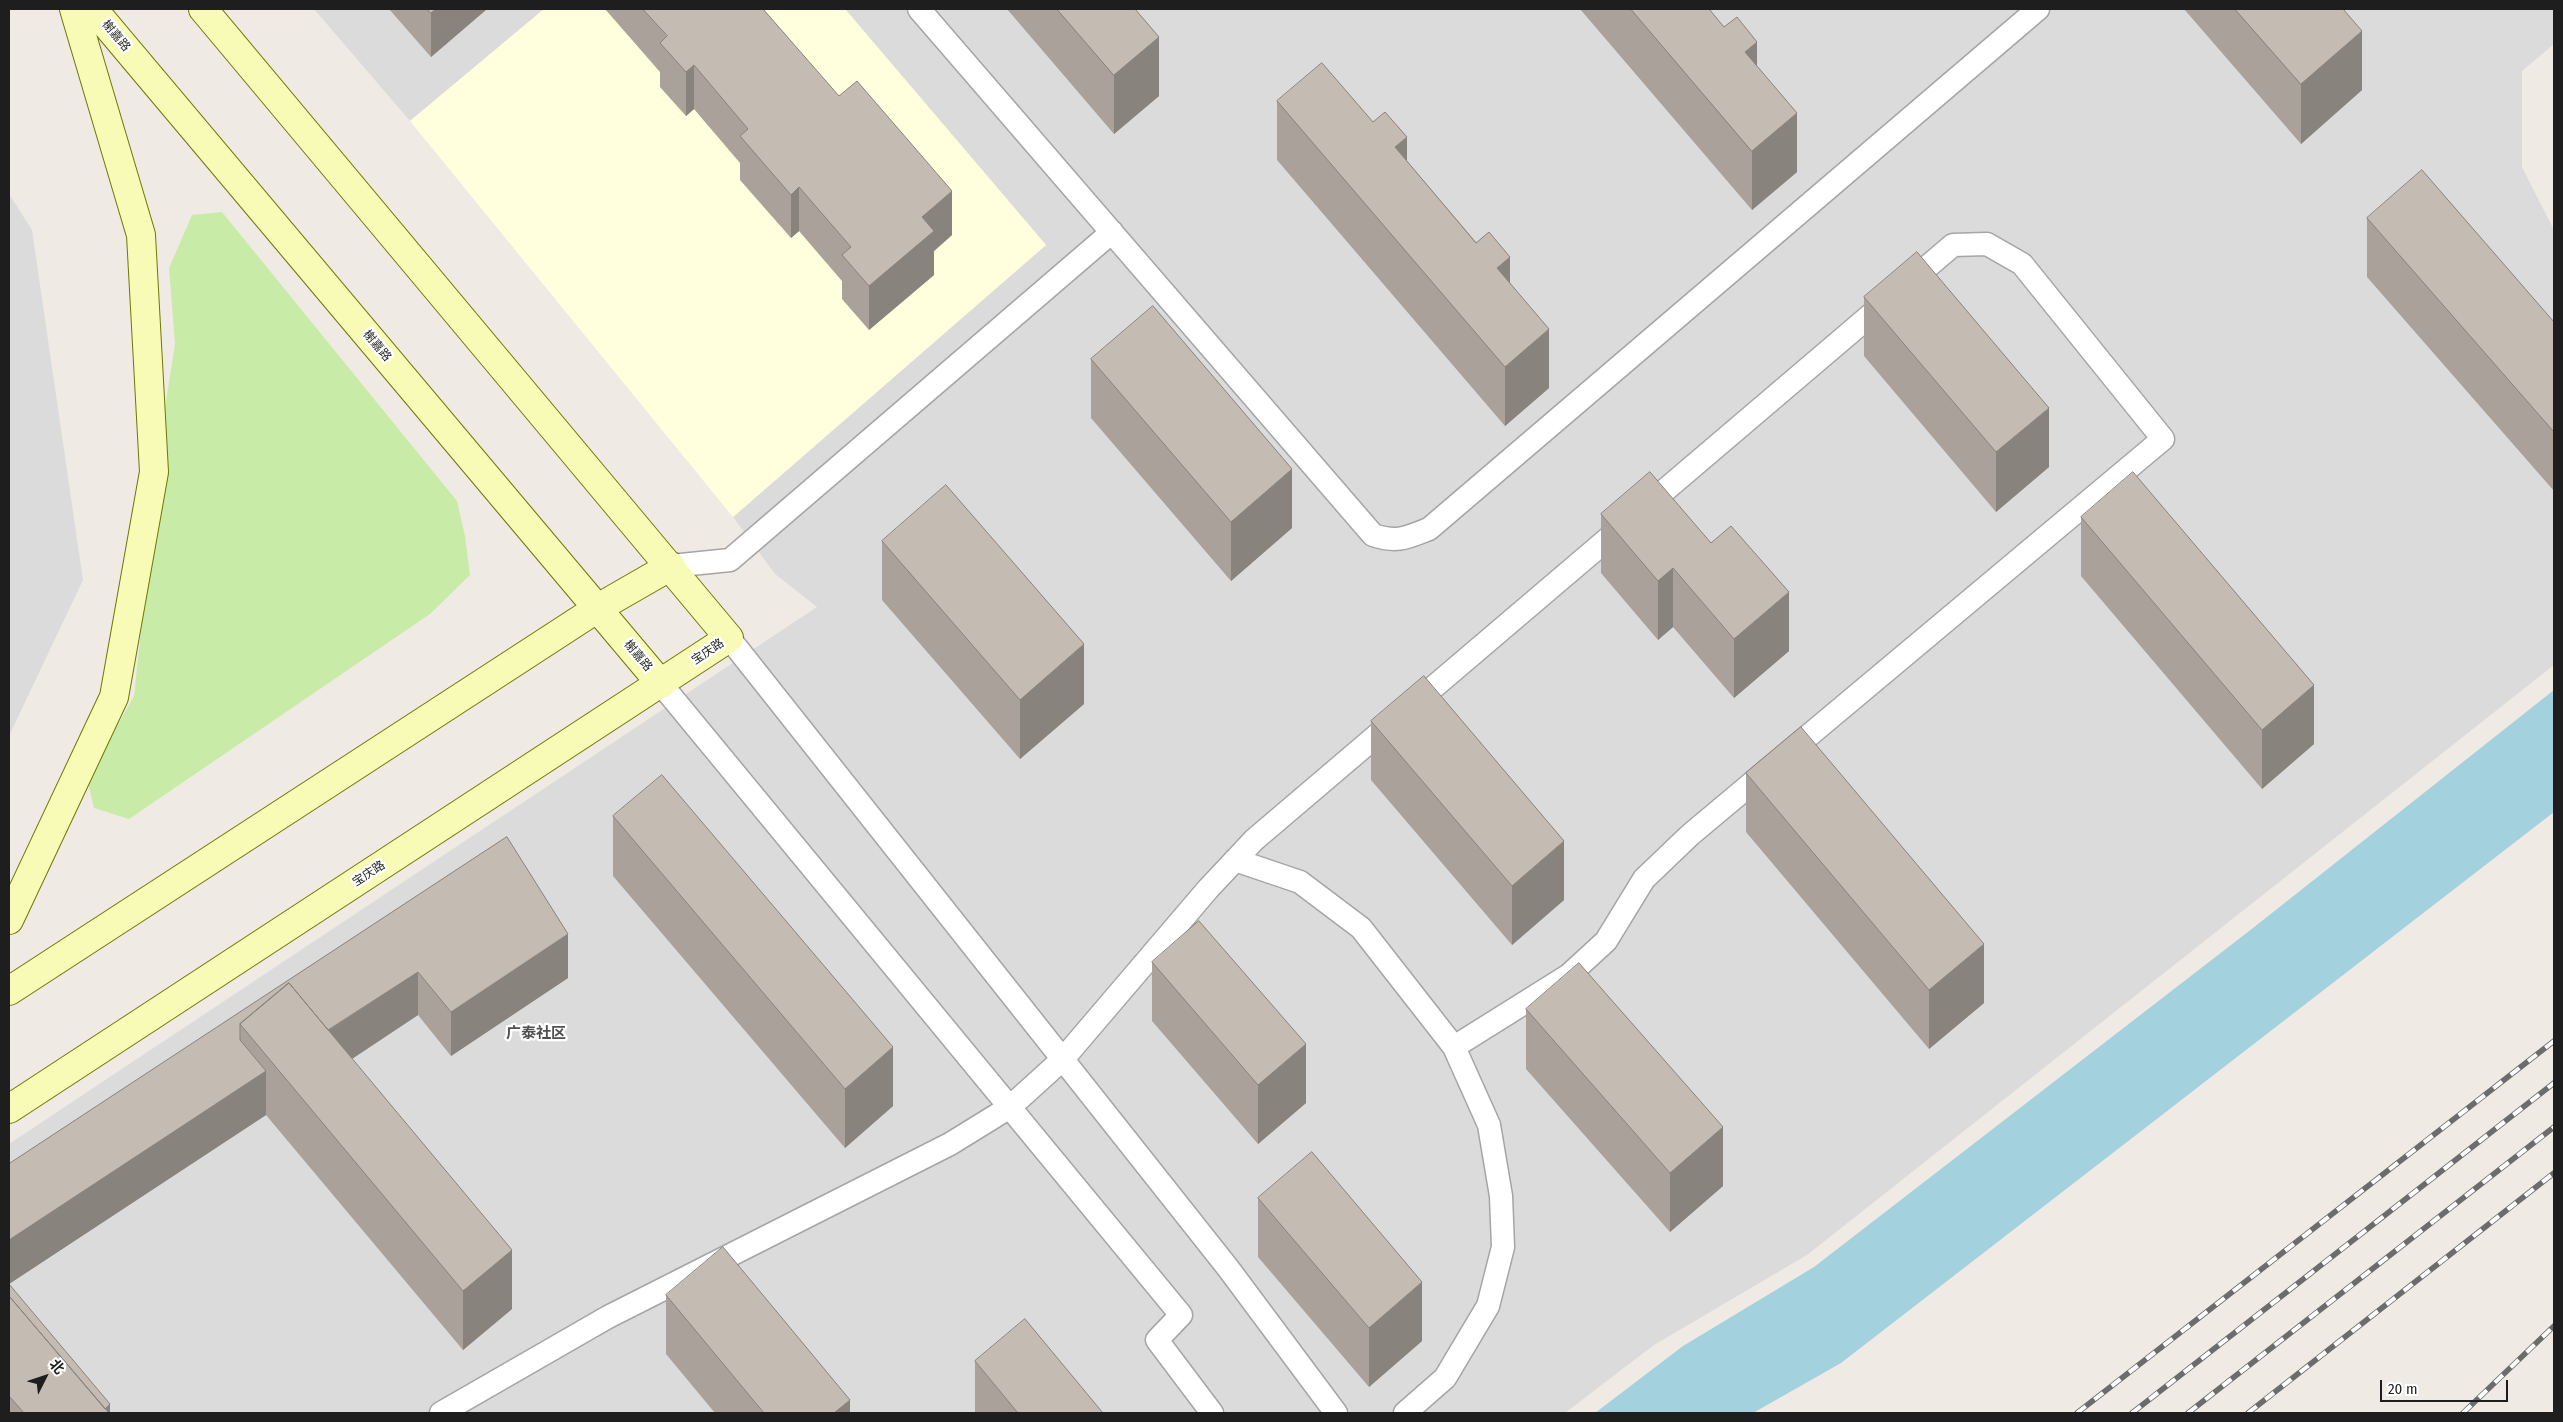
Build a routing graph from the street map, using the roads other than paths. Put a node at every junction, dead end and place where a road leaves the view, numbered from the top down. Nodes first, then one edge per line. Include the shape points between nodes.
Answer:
1 (74, 9) edge
2 (93, 9) edge
3 (203, 9) edge
4 (919, 9) edge
5 (2038, 9) edge
6 (1112, 232) junction
7 (671, 566) junction
8 (598, 608) junction
9 (729, 638) junction
10 (661, 684) junction
11 (1235, 860) junction
12 (9, 920) edge
13 (9, 992) edge
14 (1454, 1047) junction
15 (1063, 1059) junction
16 (1010, 1108) junction
17 (9, 1109) edge
18 (442, 1413) edge
19 (1212, 1413) edge
20 (1336, 1413) edge
21 (1405, 1413) edge

1 - 12 main road via 141,235 154,472 114,697
2 - 8 main road, 榭嘉路
3 - 7 main road
4 - 6 lane
5 - 6 lane via 1429,529 1404,539 1389,540 1373,534
6 - 7 lane via 730,560
7 - 8 main road
7 - 9 main road
8 - 10 main road, 榭嘉路
8 - 13 main road
9 - 10 main road, 宝庆路
9 - 15 lane
10 - 16 lane
10 - 17 main road, 宝庆路
11 - 14 lane via 1300,882 1361,928
11 - 14 lane via 1254,840 1953,245 1987,244 2022,264 2163,439 1690,835 1644,880 1606,941 1569,975
11 - 15 lane
14 - 21 lane via 1490,1125 1501,1196 1503,1247 1488,1306 1455,1362 1445,1378
15 - 16 lane
15 - 20 lane via 1228,1268
16 - 18 lane via 950,1144 608,1317
16 - 19 lane via 1182,1315 1158,1340

